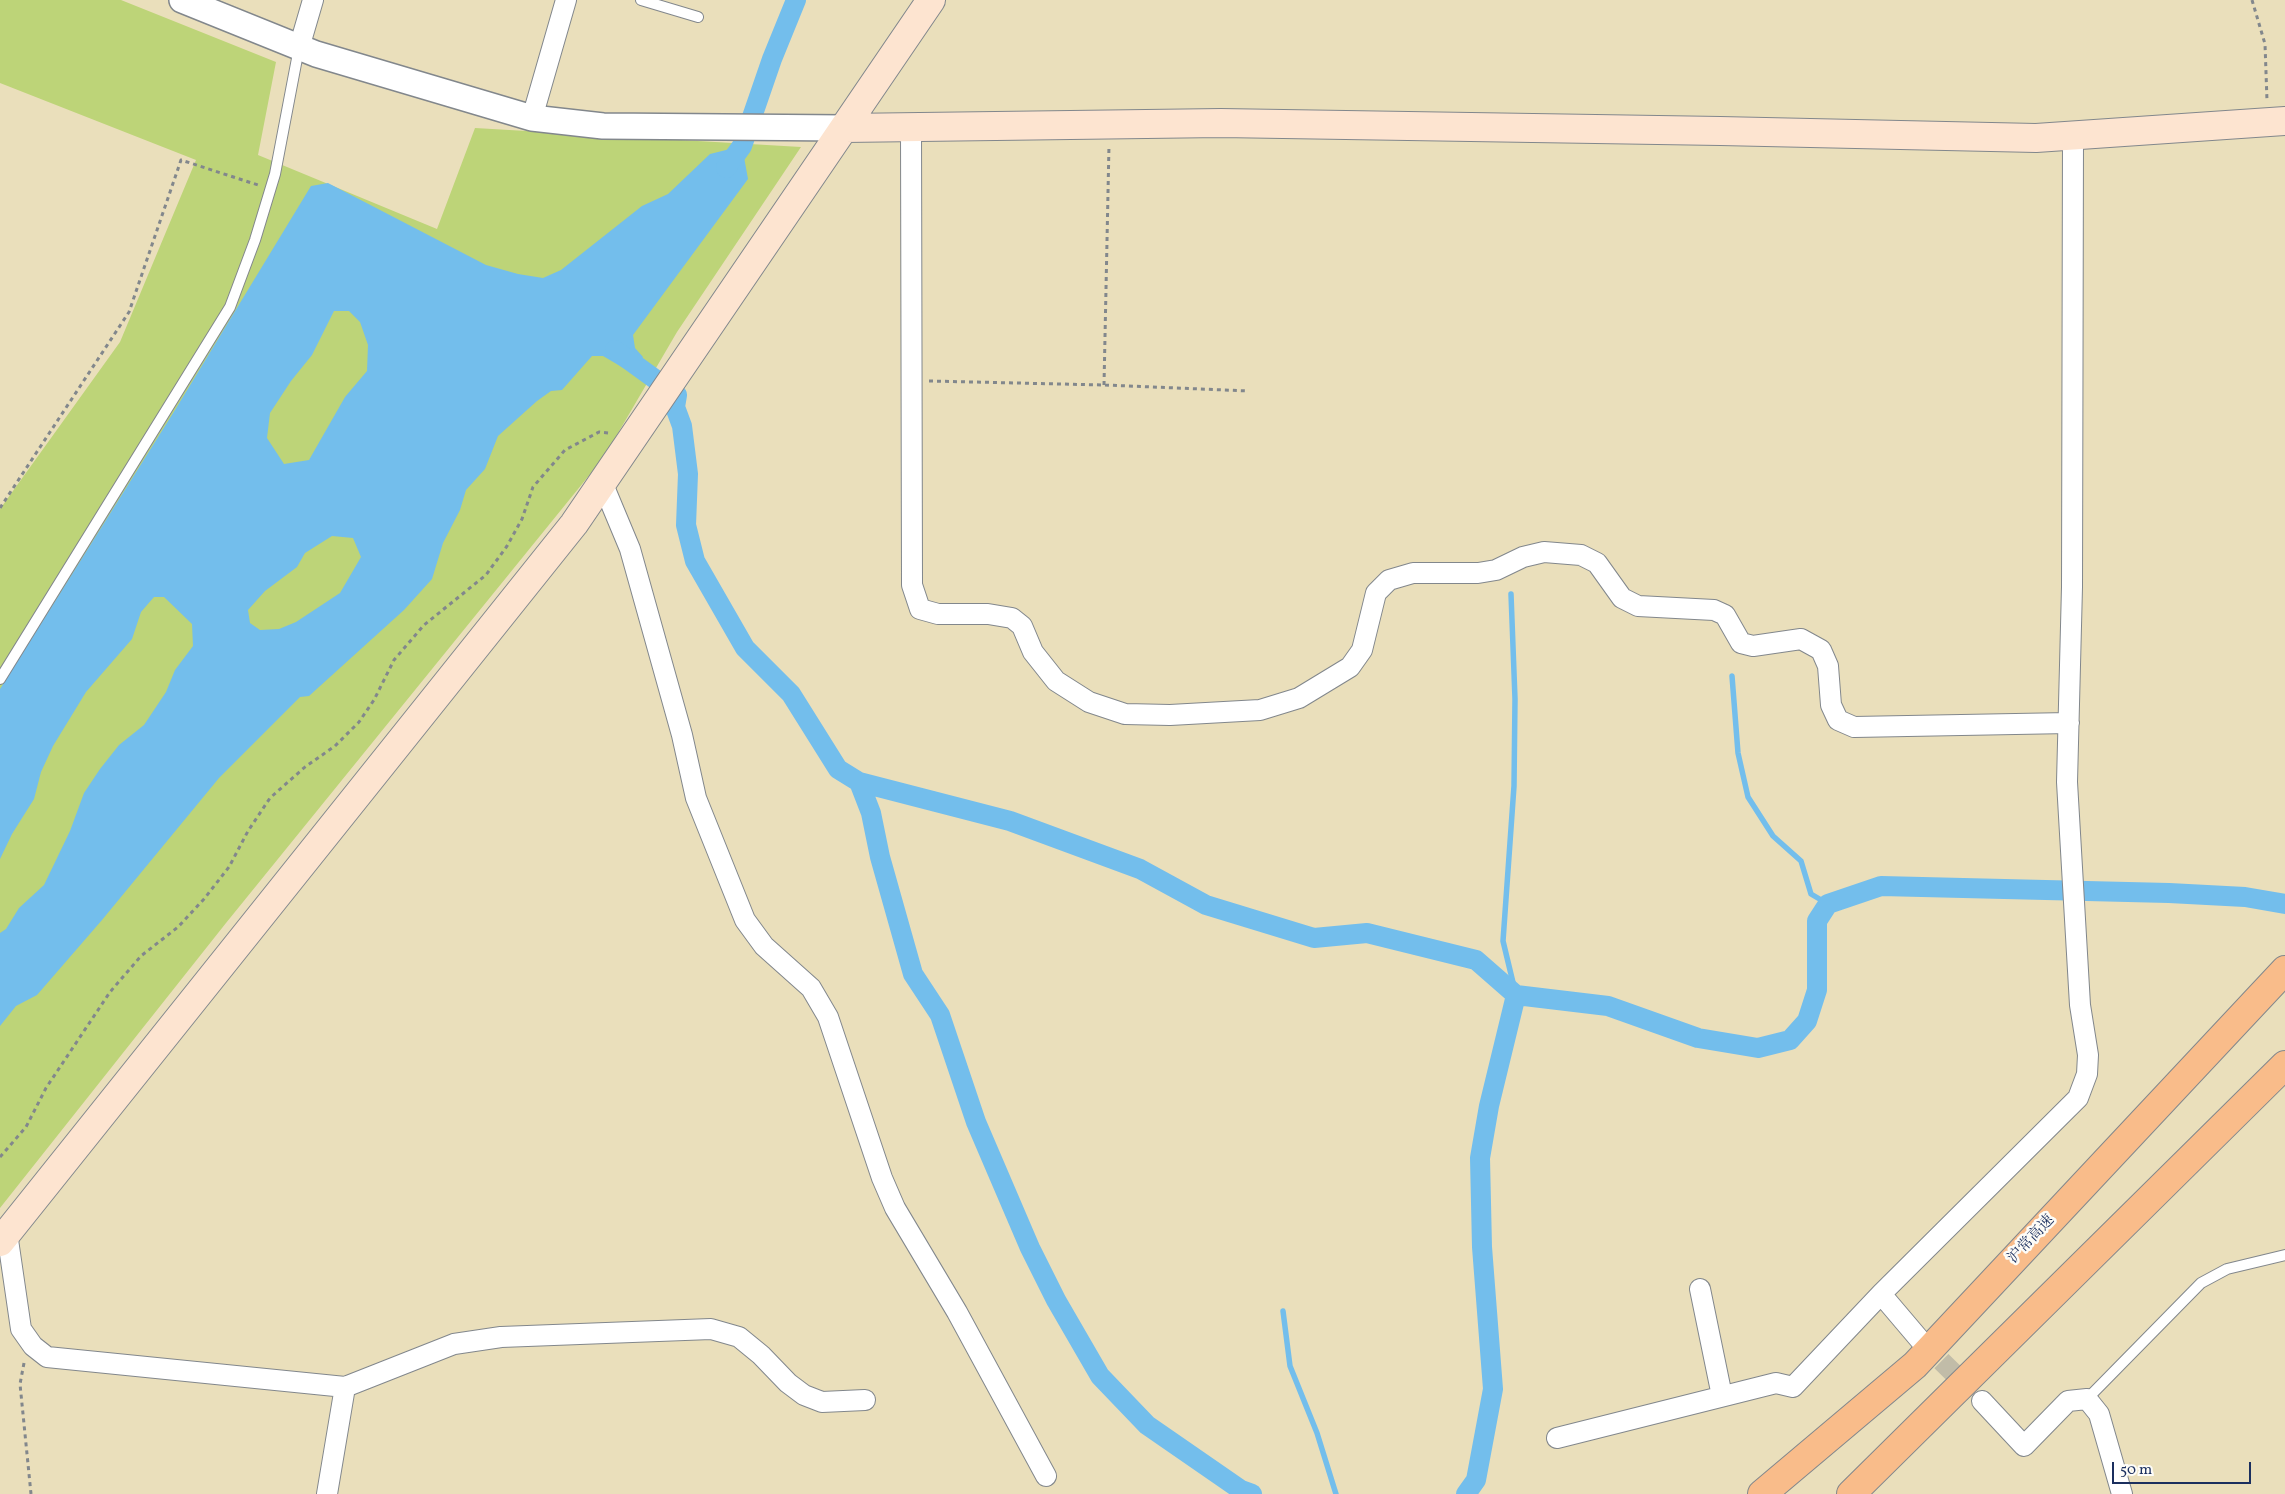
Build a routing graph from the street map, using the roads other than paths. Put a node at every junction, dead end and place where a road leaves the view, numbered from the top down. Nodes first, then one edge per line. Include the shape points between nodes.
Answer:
1 (182, 0) edge
2 (313, 0) edge
3 (566, 0) edge
4 (641, 0) edge
5 (931, 0) edge
6 (698, 17) dead end
7 (299, 48) junction
8 (532, 118) junction
9 (2278, 121) edge
10 (911, 127) junction
11 (845, 128) junction
12 (2073, 136) junction
13 (602, 482) junction
14 (0, 678) edge
15 (2069, 724) junction
16 (2285, 970) edge
17 (2285, 1065) edge
18 (4, 1238) edge
19 (2285, 1255) edge
20 (1700, 1289) dead end
21 (1881, 1294) junction
22 (1920, 1340) tunnel mouth
23 (345, 1387) junction
24 (1722, 1396) junction
25 (2086, 1399) junction
26 (865, 1400) dead end
27 (1982, 1401) tunnel mouth
28 (1557, 1438) dead end
29 (1046, 1476) dead end
30 (327, 1494) edge
31 (1762, 1494) edge
32 (1851, 1494) edge
33 (2122, 1494) edge

1 - 7 street
2 - 7 street
3 - 8 street
4 - 6 lane
5 - 11 main road
7 - 8 street
7 - 14 lane via 271,188 256,240 230,307
8 - 11 street via 603,126
9 - 12 main road
10 - 11 main road
10 - 12 main road via 1221,123 2036,138
10 - 15 street via 912,585 920,609 938,614 988,614 1012,618 1022,626 1033,652 1056,681 1089,702 1125,714 1170,715 1260,710 1299,698 1350,667 1362,650 1376,593 1389,580 1414,573 1478,574 1544,552 1581,555 1597,563 1622,598 1638,606 1714,610 1726,615 1741,644 1753,646 1801,639 1821,650 1828,666 1835,713 1838,720 1854,727
11 - 13 main road
12 - 15 street
13 - 18 main road via 574,524
13 - 29 street via 630,549 682,735 696,798 745,920 764,946 811,988 828,1017 895,1208 957,1312
15 - 21 street via 2067,782 2087,1074 2078,1098
16 - 31 highway, 沪常高速 via 1915,1365
17 - 32 highway
18 - 23 street via 20,1329 47,1357
19 - 25 lane via 2227,1269 2201,1283
20 - 24 street
21 - 22 street
21 - 24 street via 1792,1387 1776,1383
23 - 26 street via 454,1344 501,1337 712,1329 739,1337 804,1395 822,1402
23 - 30 street
24 - 28 street
25 - 27 street via 2068,1401 2024,1446
25 - 33 street via 2099,1414

